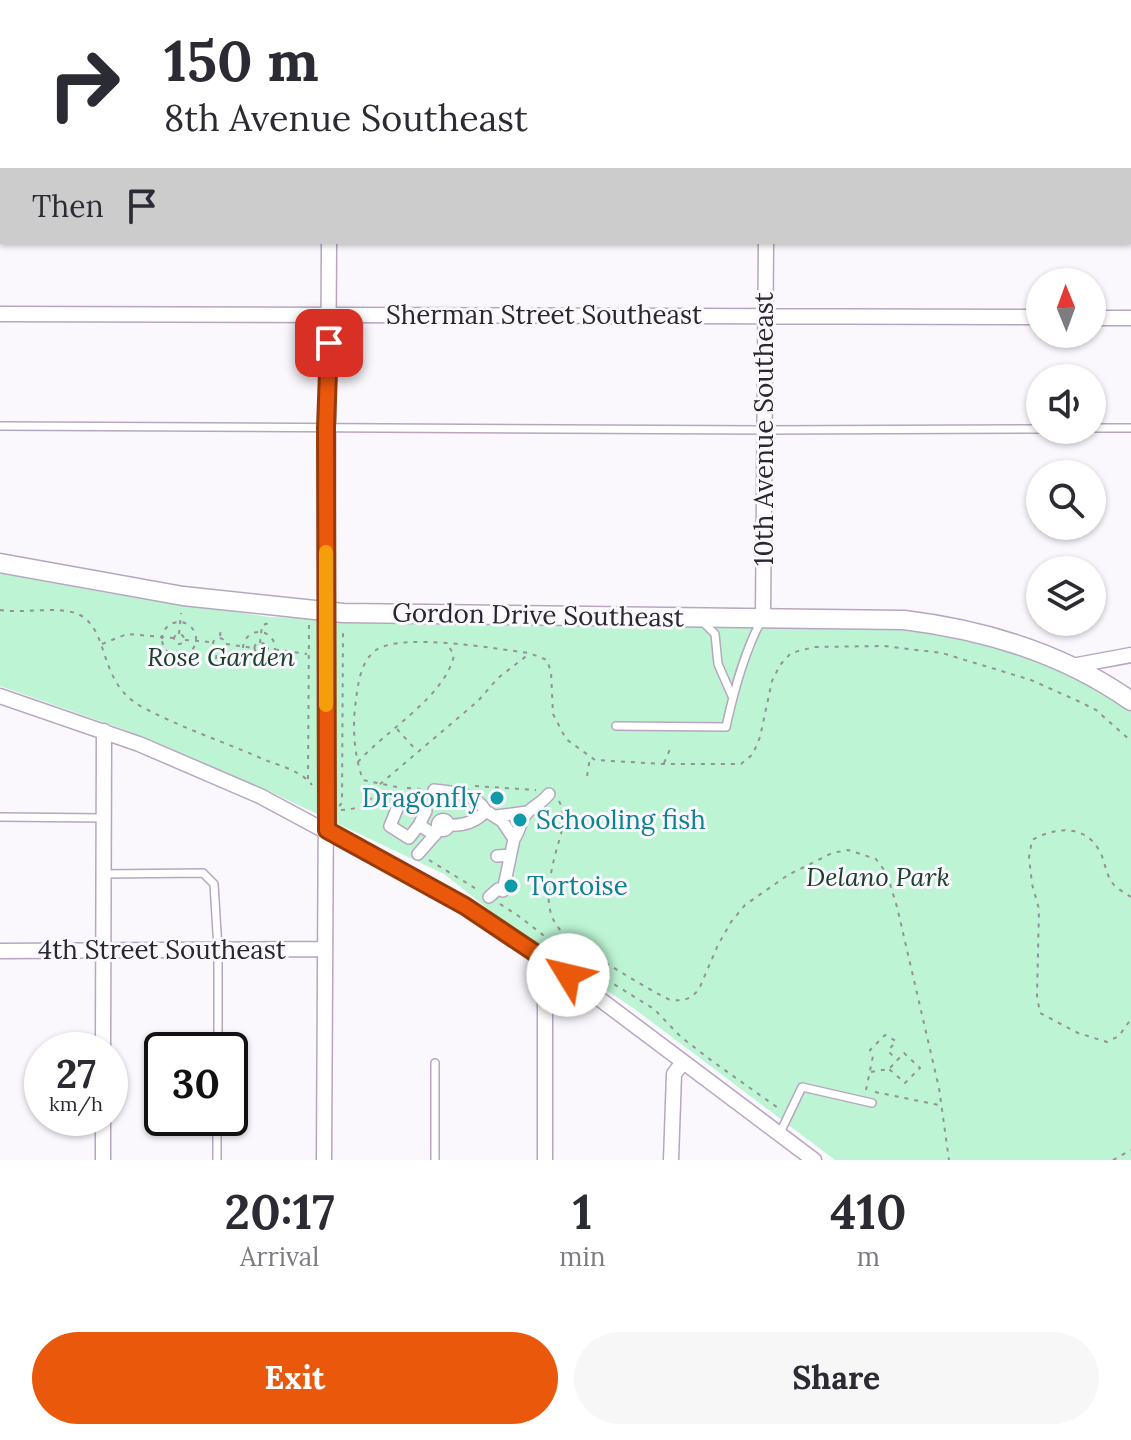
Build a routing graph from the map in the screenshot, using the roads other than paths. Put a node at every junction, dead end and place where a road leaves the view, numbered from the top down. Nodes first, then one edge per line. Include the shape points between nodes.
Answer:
1 (329, 244) edge
2 (766, 244) edge
3 (0, 314) edge
4 (330, 314) junction
5 (766, 315) junction
6 (1026, 317) edge
7 (1106, 318) edge
8 (1131, 318) edge
9 (0, 426) edge
10 (326, 428) junction
11 (1106, 428) edge
12 (1131, 428) edge
13 (1026, 429) edge
14 (764, 430) junction
15 (0, 563) edge
16 (334, 616) junction
17 (698, 617) junction
18 (763, 617) junction
19 (1131, 655) edge
20 (1072, 666) junction
21 (0, 696) edge
22 (732, 696) junction
23 (1131, 701) edge
24 (616, 726) dead end
25 (104, 731) junction
26 (434, 790) road end
27 (549, 794) road end
28 (527, 812) junction
29 (491, 813) junction
30 (0, 817) edge
31 (104, 818) junction
32 (419, 825) dead end
33 (441, 829) junction
34 (327, 830) junction
35 (514, 839) junction
36 (418, 854) dead end
37 (510, 855) junction
38 (497, 856) dead end
39 (103, 874) junction
40 (494, 900) dead end
41 (103, 949) junction
42 (218, 949) junction
43 (324, 949) junction
44 (0, 951) edge
45 (545, 958) junction
46 (103, 1032) edge
47 (218, 1032) edge
48 (683, 1062) junction
49 (435, 1063) dead end
50 (872, 1103) dead end
51 (779, 1135) junction
52 (103, 1136) edge
53 (217, 1136) edge
54 (103, 1160) edge
55 (217, 1160) edge
56 (324, 1160) edge
57 (435, 1160) edge
58 (545, 1160) edge
59 (671, 1160) edge
60 (814, 1160) edge

1 - 4 street
2 - 5 street, 10th Avenue Southeast
3 - 4 street, Sherman Street Southeast
4 - 5 street, Sherman Street Southeast
4 - 10 street
5 - 6 street, Sherman Street Southeast
5 - 14 street, 10th Avenue Southeast
7 - 8 street
9 - 10 lane
10 - 14 lane
10 - 16 street
11 - 12 lane
13 - 14 lane
14 - 18 street, 10th Avenue Southeast
15 - 16 street, Gordon Drive Southeast
16 - 17 street, Gordon Drive Southeast
16 - 34 street
17 - 18 street, Gordon Drive Southeast
17 - 22 lane via 715,634 718,664
18 - 20 street, Gordon Drive Southeast via 889,619 950,626 1026,646
18 - 22 lane
19 - 20 street
20 - 23 street, Gordon Drive Southeast
21 - 25 street
22 - 24 lane via 726,727
25 - 31 street
25 - 34 street
26 - 29 street via 468,796
27 - 28 street
28 - 29 street
28 - 35 street
29 - 33 street
29 - 35 street
30 - 31 lane
31 - 39 street
32 - 33 street
33 - 36 street
34 - 43 street
34 - 45 street via 465,906
35 - 37 street
37 - 38 street
37 - 40 street via 503,891
39 - 41 street
39 - 42 lane via 203,873 214,884
41 - 42 street, 4th Street Southeast
41 - 44 street, 4th Street Southeast
41 - 46 street
42 - 43 street, 4th Street Southeast
42 - 47 lane
43 - 56 street
45 - 48 street
45 - 58 street
48 - 51 street
48 - 59 street via 674,1074
49 - 57 lane
50 - 51 lane via 802,1087
51 - 60 street
52 - 54 street
53 - 55 lane

